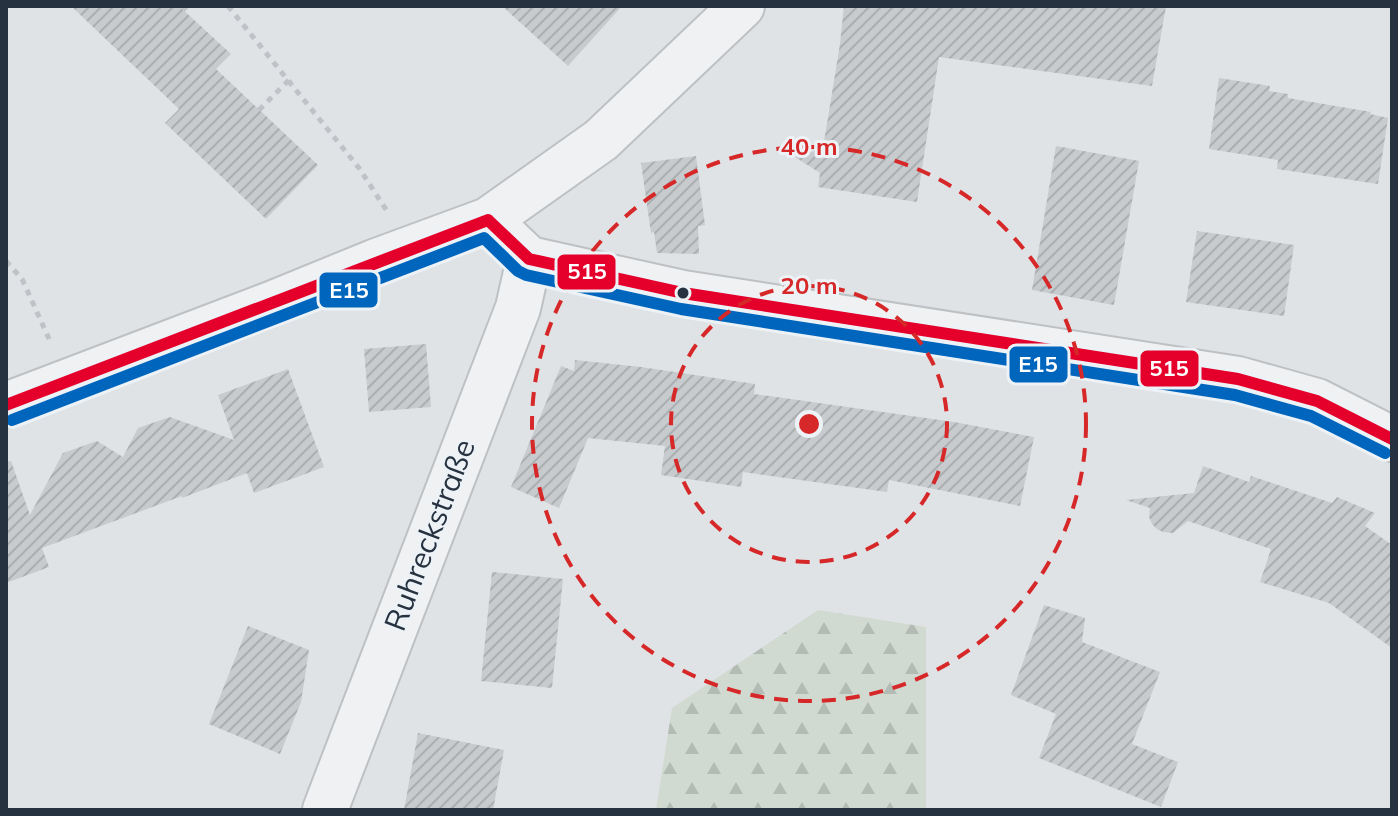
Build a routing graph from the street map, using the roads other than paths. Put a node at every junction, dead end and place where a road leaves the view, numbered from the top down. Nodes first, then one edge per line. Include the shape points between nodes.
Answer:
1 (742, 6) edge
2 (488, 220) junction
3 (529, 259) junction
4 (6, 405) edge
5 (1392, 439) edge
6 (325, 810) edge

1 - 2 street via 601,140
2 - 3 street
2 - 4 street
3 - 5 street via 683,293 1238,379 1317,401
3 - 6 street, Ruhreckstraße via 518,308

